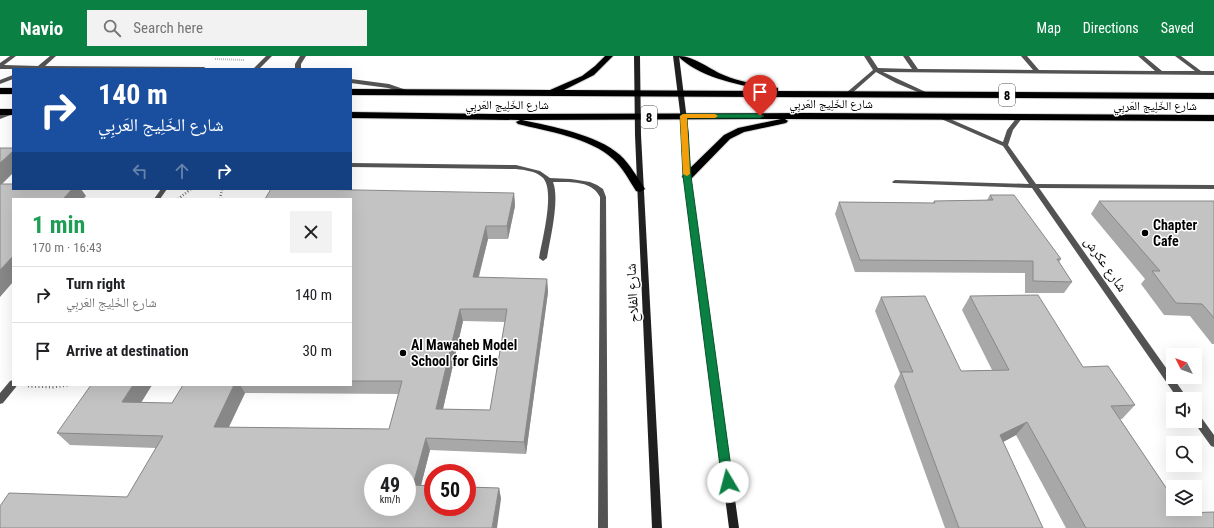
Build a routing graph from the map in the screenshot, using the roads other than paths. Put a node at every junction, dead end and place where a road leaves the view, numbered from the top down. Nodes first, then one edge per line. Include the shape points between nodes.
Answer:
1 (13, 56) edge
2 (54, 56) edge
3 (269, 56) edge
4 (303, 56) edge
5 (609, 56) edge
6 (637, 56) edge
7 (676, 56) edge
8 (682, 56) edge
9 (867, 56) edge
10 (906, 56) edge
11 (1024, 56) edge
12 (1141, 56) edge
13 (1178, 56) edge
14 (0, 66) edge
15 (38, 68) edge
16 (259, 68) edge
17 (298, 68) edge
18 (876, 70) junction
19 (916, 70) junction
20 (1037, 71) junction
21 (1160, 72) junction
22 (1198, 72) junction
23 (1214, 72) edge
24 (12, 77) edge
25 (352, 81) edge
26 (0, 82) edge
27 (0, 91) edge
28 (12, 91) edge
29 (352, 92) edge
30 (412, 93) junction
31 (542, 94) junction
32 (638, 94) junction
33 (848, 94) junction
34 (927, 94) junction
35 (680, 95) junction
36 (800, 95) junction
37 (1214, 96) edge
38 (0, 112) edge
39 (12, 112) edge
40 (352, 114) edge
41 (683, 116) junction
42 (805, 116) junction
43 (0, 117) edge
44 (493, 117) junction
45 (638, 117) junction
46 (941, 117) junction
47 (1020, 117) junction
48 (1214, 118) edge
49 (1005, 145) junction
50 (352, 165) edge
51 (687, 176) junction
52 (548, 180) junction
53 (895, 182) dead end
54 (1034, 186) junction
55 (1214, 187) edge
56 (640, 189) junction
57 (543, 258) dead end
58 (12, 385) edge
59 (1178, 392) edge
60 (0, 400) edge
61 (1202, 426) edge
62 (1214, 443) edge
63 (603, 528) edge
64 (657, 528) edge
65 (734, 528) edge

1 - 14 street
2 - 15 street
3 - 16 street
4 - 17 street
5 - 31 highway via 588,76
6 - 32 main road, شارع الفلاح
7 - 35 main road
8 - 36 highway via 725,79
9 - 18 street, شارع الخَلِيج العَربِي
10 - 19 street
11 - 20 street
12 - 21 street
13 - 22 street
14 - 15 street
18 - 19 street
18 - 33 street, شارع الخَلِيج العَربِي
18 - 34 street, شارع الخَلِيج العَربِي
19 - 20 street
20 - 21 street
21 - 22 street
22 - 23 street
24 - 26 street
25 - 30 street via 389,86
27 - 28 highway
29 - 30 highway, شارع الخَلِيج العَربِي / 8
30 - 31 highway, شارع الخَلِيج العَربِي / 8
31 - 32 highway, شارع الخَلِيج العَربِي / 8
32 - 35 highway, شارع الخَلِيج العَربِي / 8
32 - 45 main road, شارع الفلاح
33 - 34 highway, شارع الخَلِيج العَربِي / 8
33 - 36 highway, شارع الخَلِيج العَربِي / 8
34 - 37 highway, شارع الخَلِيج العَربِي / 8
35 - 36 highway, شارع الخَلِيج العَربِي / 8
35 - 41 main road
38 - 39 highway
39 - 43 street
40 - 44 highway, شارع الخَلِيج العَربِي / 8
41 - 42 highway, شارع الخَلِيج العَربِي / 8
41 - 45 highway, شارع الخَلِيج العَربِي / 8
41 - 51 main road
42 - 46 highway, شارع الخَلِيج العَربِي / 8
42 - 51 highway via 733,133 720,141
44 - 45 highway, شارع الخَلِيج العَربِي / 8
44 - 56 highway via 547,128 603,148 617,158
45 - 56 main road, شارع الفلاح
46 - 47 highway, شارع الخَلِيج العَربِي / 8
46 - 49 street
47 - 48 highway, شارع الخَلِيج العَربِي / 8
47 - 49 street via 1010,130
49 - 54 street, شارع عكرش
50 - 52 street via 516,167 534,171
51 - 65 main road
52 - 57 street via 553,192
52 - 63 street via 589,183 599,189 603,197
53 - 54 street
54 - 55 street
54 - 59 street, شارع عكرش
56 - 64 main road, شارع الفلاح
58 - 60 street
61 - 62 street

